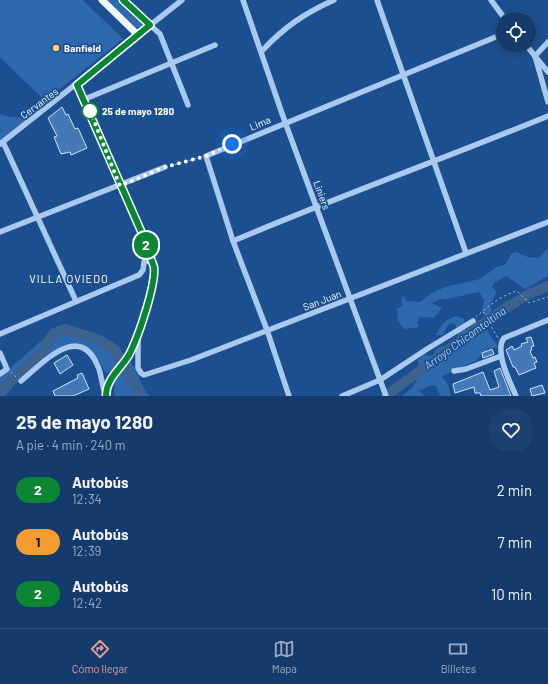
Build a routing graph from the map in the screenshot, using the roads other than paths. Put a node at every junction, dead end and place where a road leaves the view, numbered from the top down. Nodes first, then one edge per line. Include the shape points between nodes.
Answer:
1 (102, 0) edge
2 (123, 0) edge
3 (182, 0) edge
4 (243, 0) edge
5 (334, 0) edge
6 (377, 0) edge
7 (491, 0) edge
8 (500, 12) edge
9 (150, 25) junction
10 (138, 35) junction
11 (496, 37) edge
12 (548, 42) edge
13 (215, 45) dead end
14 (262, 51) junction
15 (531, 52) edge
16 (534, 56) junction
17 (172, 63) junction
18 (548, 72) edge
19 (404, 75) junction
20 (77, 85) junction
21 (84, 99) junction
22 (548, 102) edge
23 (188, 105) dead end
24 (548, 116) edge
25 (285, 122) junction
26 (1, 143) edge
27 (434, 162) junction
28 (165, 167) road end
29 (120, 186) junction
30 (316, 206) junction
31 (38, 217) junction
32 (548, 222) edge
33 (0, 232) edge
34 (233, 241) junction
35 (466, 253) junction
36 (151, 260) junction
37 (350, 299) junction
38 (76, 301) junction
39 (548, 320) edge
40 (474, 321) road end
41 (267, 330) junction
42 (138, 331) junction
43 (0, 334) edge
44 (0, 353) edge
45 (501, 356) junction
46 (454, 371) dead end
47 (0, 374) edge
48 (380, 380) junction
49 (21, 381) road end
50 (104, 396) edge
51 (289, 396) edge
52 (342, 396) edge
53 (386, 396) edge
54 (516, 396) edge

1 - 10 main road
2 - 9 street
3 - 9 street, Cervantes
4 - 14 street, Liniers
5 - 14 street via 307,12 275,36
6 - 19 street
7 - 8 street
9 - 10 street, Cervantes
9 - 17 street via 160,34
10 - 20 street, Cervantes
11 - 19 street, Lima
12 - 16 street
13 - 17 street
14 - 25 street, Liniers
15 - 16 street
16 - 18 street
16 - 22 street
17 - 21 street
17 - 23 street
19 - 25 street, Lima
19 - 27 street
20 - 21 street
20 - 26 street, Cervantes
21 - 29 street
24 - 27 street
25 - 30 street, Liniers
25 - 34 street, Lima via 206,156
26 - 31 street
27 - 30 street
27 - 35 street
28 - 29 street
29 - 31 street
29 - 36 street
30 - 34 street
30 - 37 street, Liniers
31 - 33 street
31 - 38 street
32 - 35 street, San Juan
34 - 41 street
35 - 37 street, San Juan
36 - 38 street via 144,262 139,275
36 - 42 street via 154,273
37 - 41 street, San Juan
37 - 48 street, Liniers
38 - 43 street
39 - 45 street via 504,338 500,344
40 - 48 street
41 - 42 street, San Juan via 191,360 144,375 138,368
41 - 51 street
42 - 50 street via 128,356 114,374
44 - 47 street via 7,369
45 - 46 street
45 - 54 street
48 - 52 street
48 - 53 street, Liniers
49 - 50 street via 59,350 79,346 91,354 99,369

